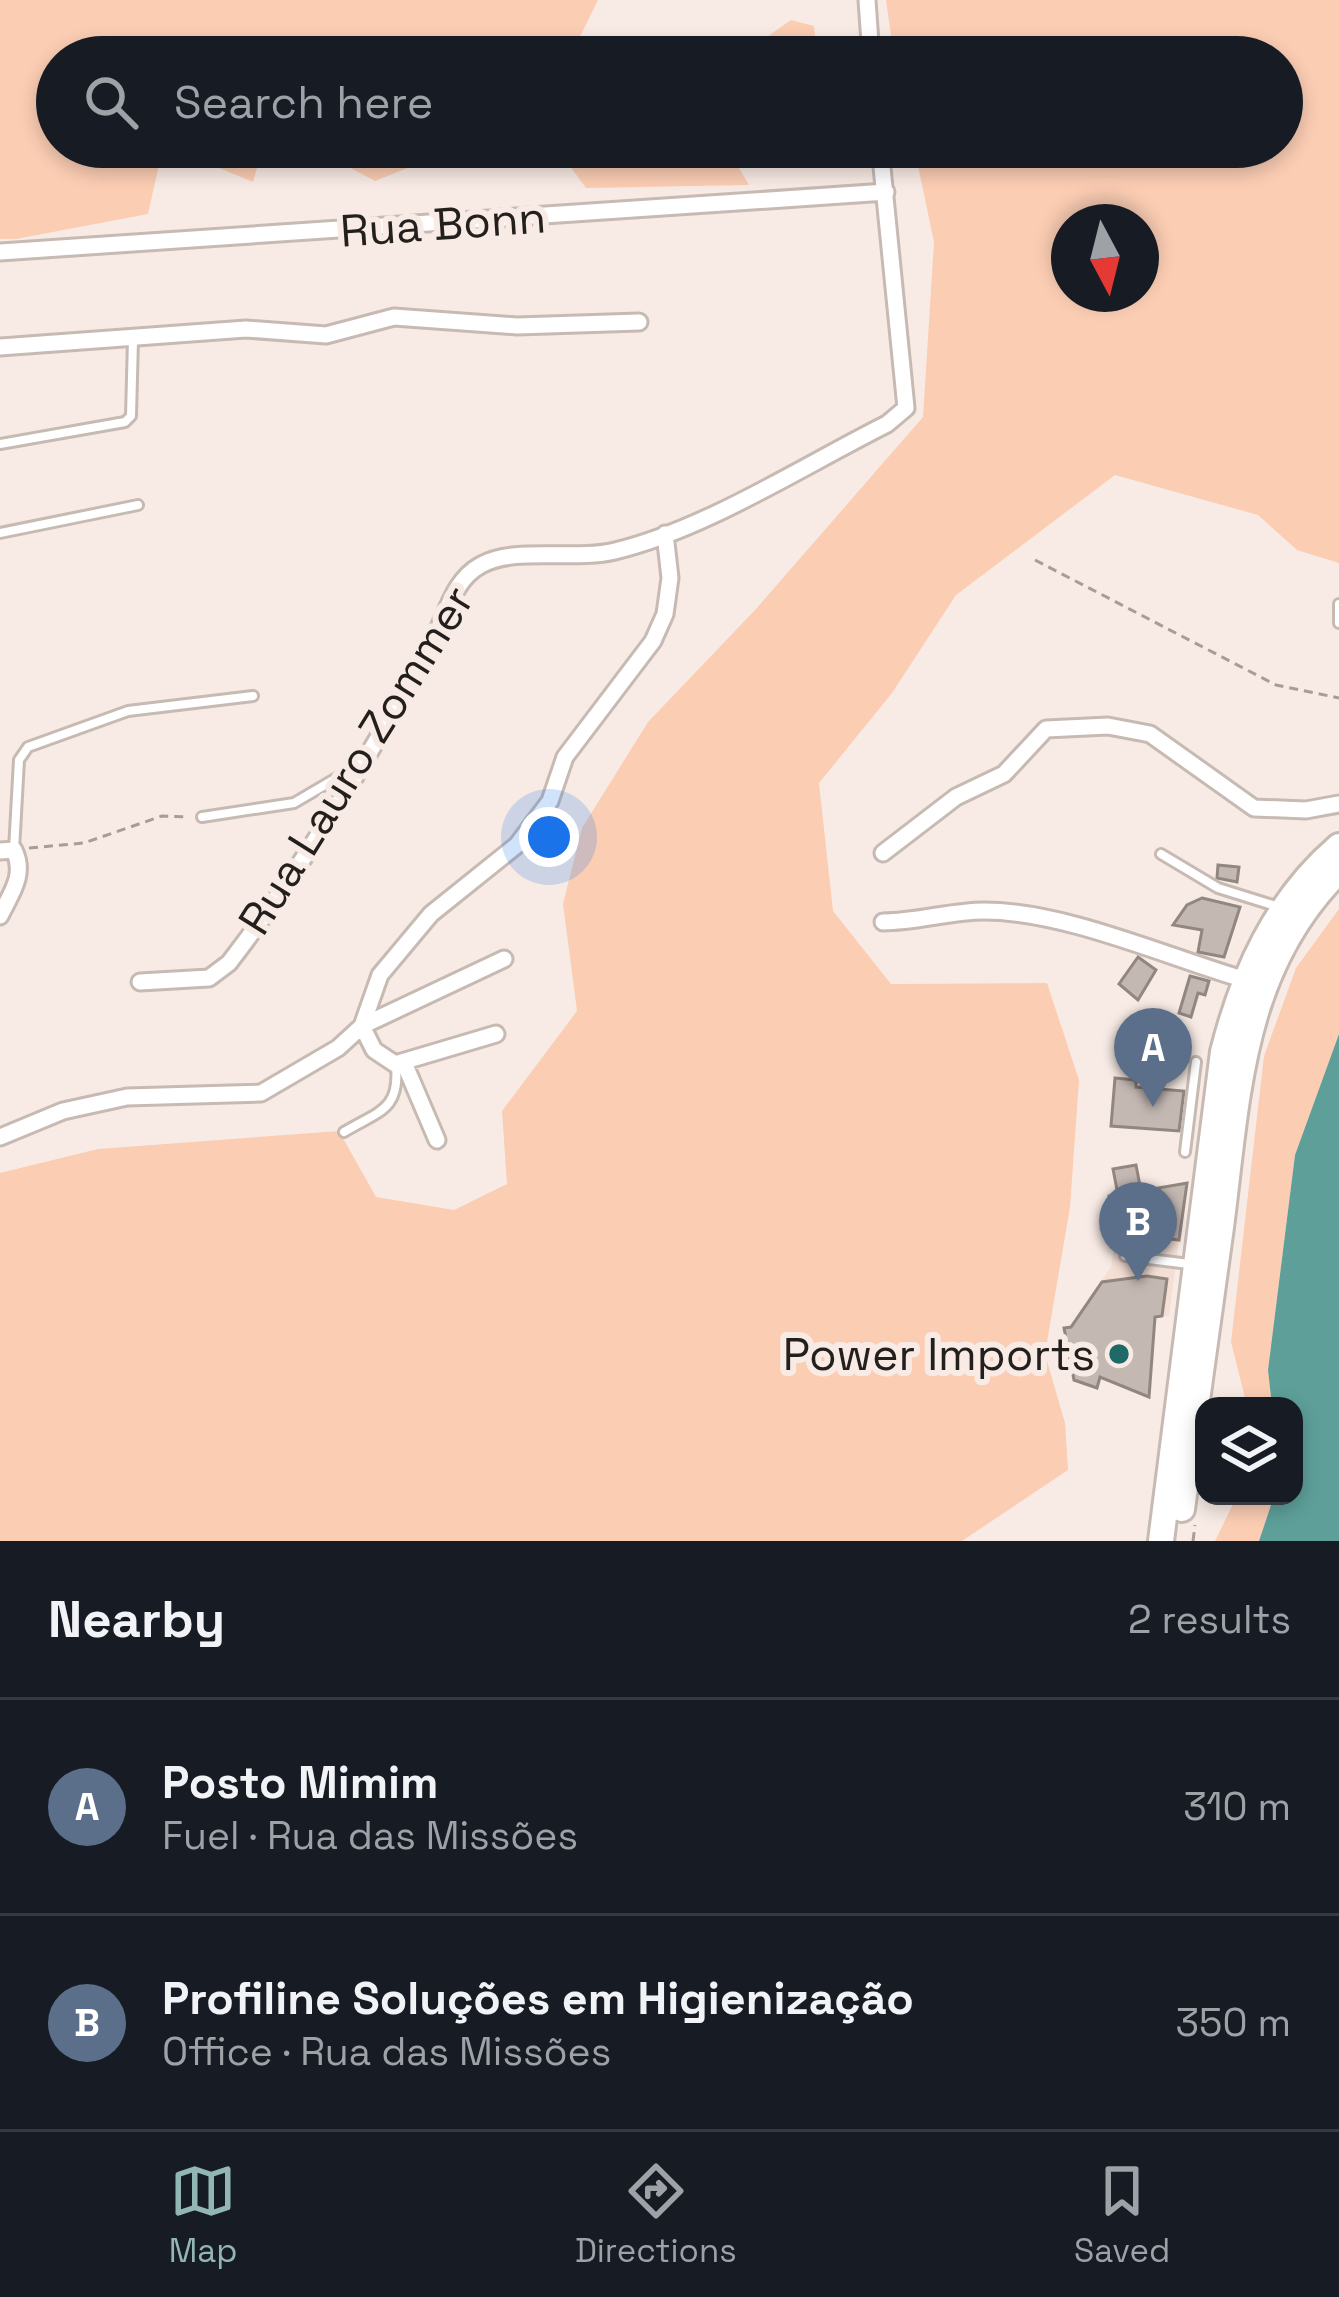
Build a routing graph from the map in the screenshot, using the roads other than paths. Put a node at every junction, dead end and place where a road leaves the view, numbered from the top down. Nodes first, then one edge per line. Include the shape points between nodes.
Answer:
1 (867, 0) edge
2 (870, 36) edge
3 (883, 168) edge
4 (886, 192) junction
5 (0, 252) edge
6 (638, 322) dead end
7 (133, 339) junction
8 (0, 347) edge
9 (0, 444) edge
10 (138, 505) dead end
11 (0, 533) edge
12 (665, 534) junction
13 (1339, 604) edge
14 (1339, 623) edge
15 (253, 696) dead end
16 (358, 765) junction
17 (1339, 804) edge
18 (202, 818) road end
19 (1339, 846) edge
20 (7, 850) edge
21 (883, 853) dead end
22 (1161, 854) dead end
23 (1339, 871) edge
24 (1283, 908) junction
25 (0, 916) edge
26 (883, 922) dead end
27 (504, 959) dead end
28 (1246, 980) junction
29 (140, 982) dead end
30 (362, 1026) junction
31 (496, 1034) dead end
32 (1196, 1062) dead end
33 (400, 1064) junction
34 (344, 1132) dead end
35 (0, 1137) edge
36 (437, 1140) dead end
37 (1185, 1152) dead end
38 (1125, 1256) dead end
39 (1196, 1265) junction
40 (1161, 1541) edge
41 (1178, 1541) edge

1 - 2 street
3 - 4 street
4 - 5 street, Rua Bonn
4 - 12 street, Rua Lauro Zommer via 906,408
6 - 7 street via 517,326 394,316 326,335 246,328
7 - 8 street
7 - 9 lane via 125,422
10 - 11 lane
12 - 16 street, Rua Lauro Zommer via 614,551 562,559 505,555 478,566 457,586
12 - 30 street via 670,578 653,641 565,757 550,801 517,845 431,914 380,975
13 - 14 lane
15 - 20 lane via 128,711 28,747 19,760
16 - 18 lane via 294,802
16 - 29 street, Rua Lauro Zommer via 229,963 209,978
17 - 21 street via 1254,808 1150,734 1079,725 1046,729 1004,774 956,797
19 - 24 main road
20 - 25 street via 20,862
22 - 24 lane via 1218,888
23 - 41 main road via 1273,960 1242,1052
24 - 28 main road
26 - 28 street via 980,911 1072,924
27 - 30 street
28 - 39 main road via 1223,1052
30 - 33 street via 374,1050
30 - 35 street via 261,1094 127,1097 62,1111
31 - 33 street
32 - 37 lane
33 - 34 lane via 392,1103
33 - 36 street
38 - 39 lane
39 - 40 main road

